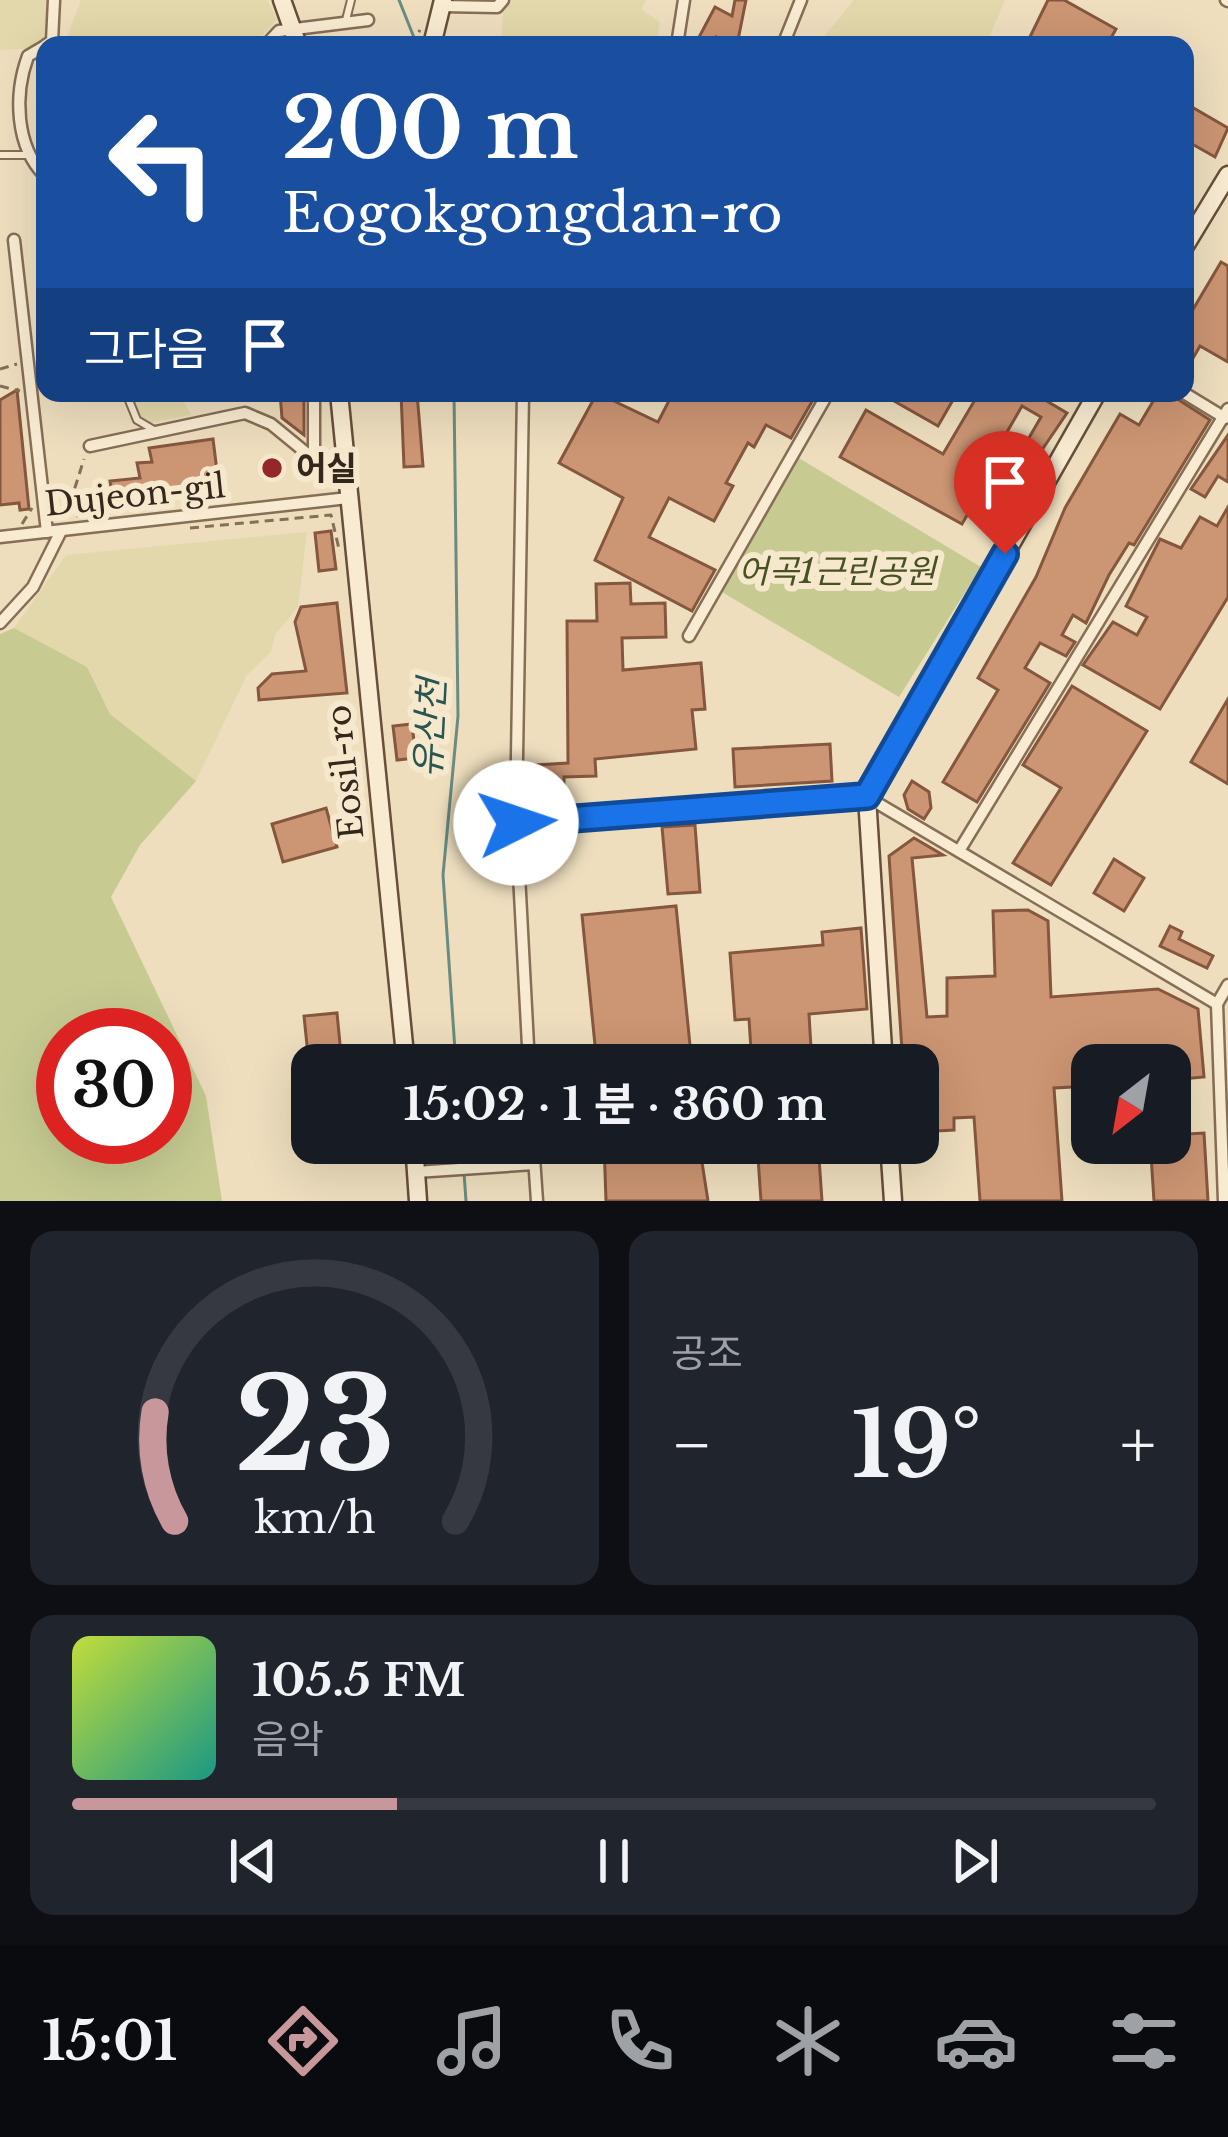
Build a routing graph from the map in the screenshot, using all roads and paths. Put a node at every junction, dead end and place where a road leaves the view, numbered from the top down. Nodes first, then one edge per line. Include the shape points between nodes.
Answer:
1 (53, 0) edge
2 (282, 0) edge
3 (350, 0) edge
4 (503, 0) edge
5 (684, 0) edge
6 (801, 0) edge
7 (438, 8) edge
8 (368, 20) dead end
9 (345, 22) junction
10 (52, 36) edge
11 (293, 36) edge
12 (303, 36) edge
13 (418, 36) edge
14 (678, 36) edge
15 (787, 36) edge
16 (36, 51) edge
17 (0, 154) edge
18 (29, 155) junction
19 (36, 164) edge
20 (1228, 175) edge
21 (1194, 231) edge
22 (14, 241) dead end
23 (0, 386) edge
24 (20, 391) dead end
25 (1194, 398) edge
26 (130, 402) edge
27 (314, 402) edge
28 (340, 402) edge
29 (523, 402) edge
30 (823, 402) edge
31 (1092, 402) edge
32 (1226, 415) edge
33 (157, 432) junction
34 (96, 443) joint
35 (314, 459) junction
36 (345, 472) junction
37 (31, 490) dead end
38 (347, 498) junction
39 (80, 519) dead end
40 (21, 524) dead end
41 (173, 530) dead end
42 (61, 531) junction
43 (47, 532) junction
44 (0, 537) edge
45 (341, 560) dead end
46 (0, 623) edge
47 (689, 636) dead end
48 (867, 796) junction
49 (516, 823) junction
50 (958, 851) junction
51 (1228, 985) edge
52 (1217, 1004) junction
53 (404, 1044) edge
54 (528, 1044) edge
55 (883, 1044) edge
56 (422, 1164) edge
57 (534, 1164) joint
58 (890, 1164) edge
59 (425, 1172) junction
60 (418, 1201) edge
61 (537, 1201) edge
62 (893, 1201) edge
63 (1224, 1201) edge

1 - 10 street
2 - 11 street
3 - 9 lane
4 - 7 street via 496,8
5 - 14 street
6 - 15 street
7 - 13 path
8 - 9 street
9 - 12 street
16 - 18 street via 18,83
17 - 18 lane
18 - 19 street
20 - 21 street
22 - 43 street
23 - 24 path
25 - 32 street
26 - 33 lane via 137,420
27 - 35 street
28 - 36 street, Eosil-ro
29 - 49 street
30 - 47 street
31 - 48 street
32 - 50 street
33 - 34 street
33 - 35 street via 244,412
34 - 39 path via 72,497
35 - 36 street via 332,474
36 - 38 street, Eosil-ro
37 - 40 path via 31,516
38 - 42 street, Dujeon-gil
38 - 53 street, Eosil-ro
41 - 45 path via 331,515
42 - 43 street, Dujeon-gil
42 - 46 street via 33,586
43 - 44 street, Dujeon-gil
48 - 49 street
48 - 50 street
48 - 55 street
49 - 54 street
50 - 52 street
51 - 52 street
52 - 63 street
56 - 59 street
57 - 59 street
57 - 61 street
58 - 62 street
59 - 60 street

